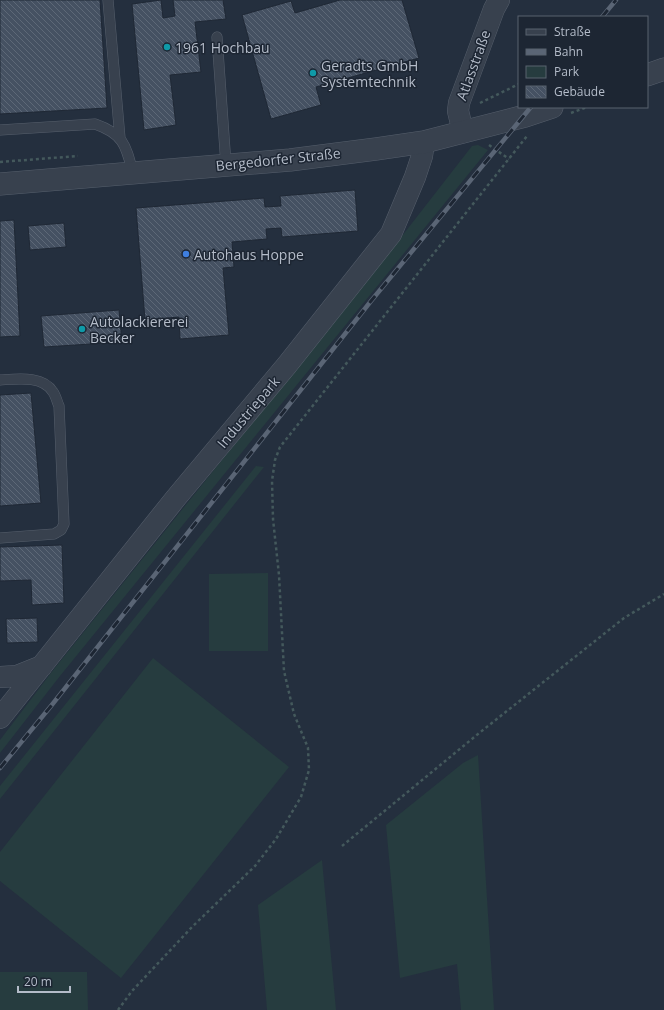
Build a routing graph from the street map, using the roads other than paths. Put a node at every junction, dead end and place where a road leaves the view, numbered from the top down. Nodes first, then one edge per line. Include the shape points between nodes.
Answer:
1 (108, 0) edge
2 (499, 0) edge
3 (217, 37) dead end
4 (664, 69) edge
5 (648, 75) edge
6 (549, 108) edge
7 (0, 130) edge
8 (463, 132) junction
9 (120, 138) junction
10 (424, 142) junction
11 (226, 165) junction
12 (133, 173) junction
13 (0, 184) edge
14 (0, 380) edge
15 (0, 538) edge
16 (42, 666) junction
17 (0, 677) edge
18 (0, 718) edge

1 - 9 lane
2 - 8 street, Atlasstraße via 461,97 458,111
3 - 11 lane
4 - 5 street
6 - 8 street, Bergedorfer Straße
7 - 9 lane via 95,124
8 - 10 street, Bergedorfer Straße
9 - 12 lane via 128,152
10 - 11 street, Bergedorfer Straße via 298,159
10 - 16 street, Industriepark via 415,177 391,234
11 - 12 street, Bergedorfer Straße
12 - 13 street, Bergedorfer Straße
14 - 15 lane via 34,380 47,385 53,391 59,406 64,524 61,530 54,534
16 - 17 street, Industriepark via 17,676
16 - 18 street, Industriepark

